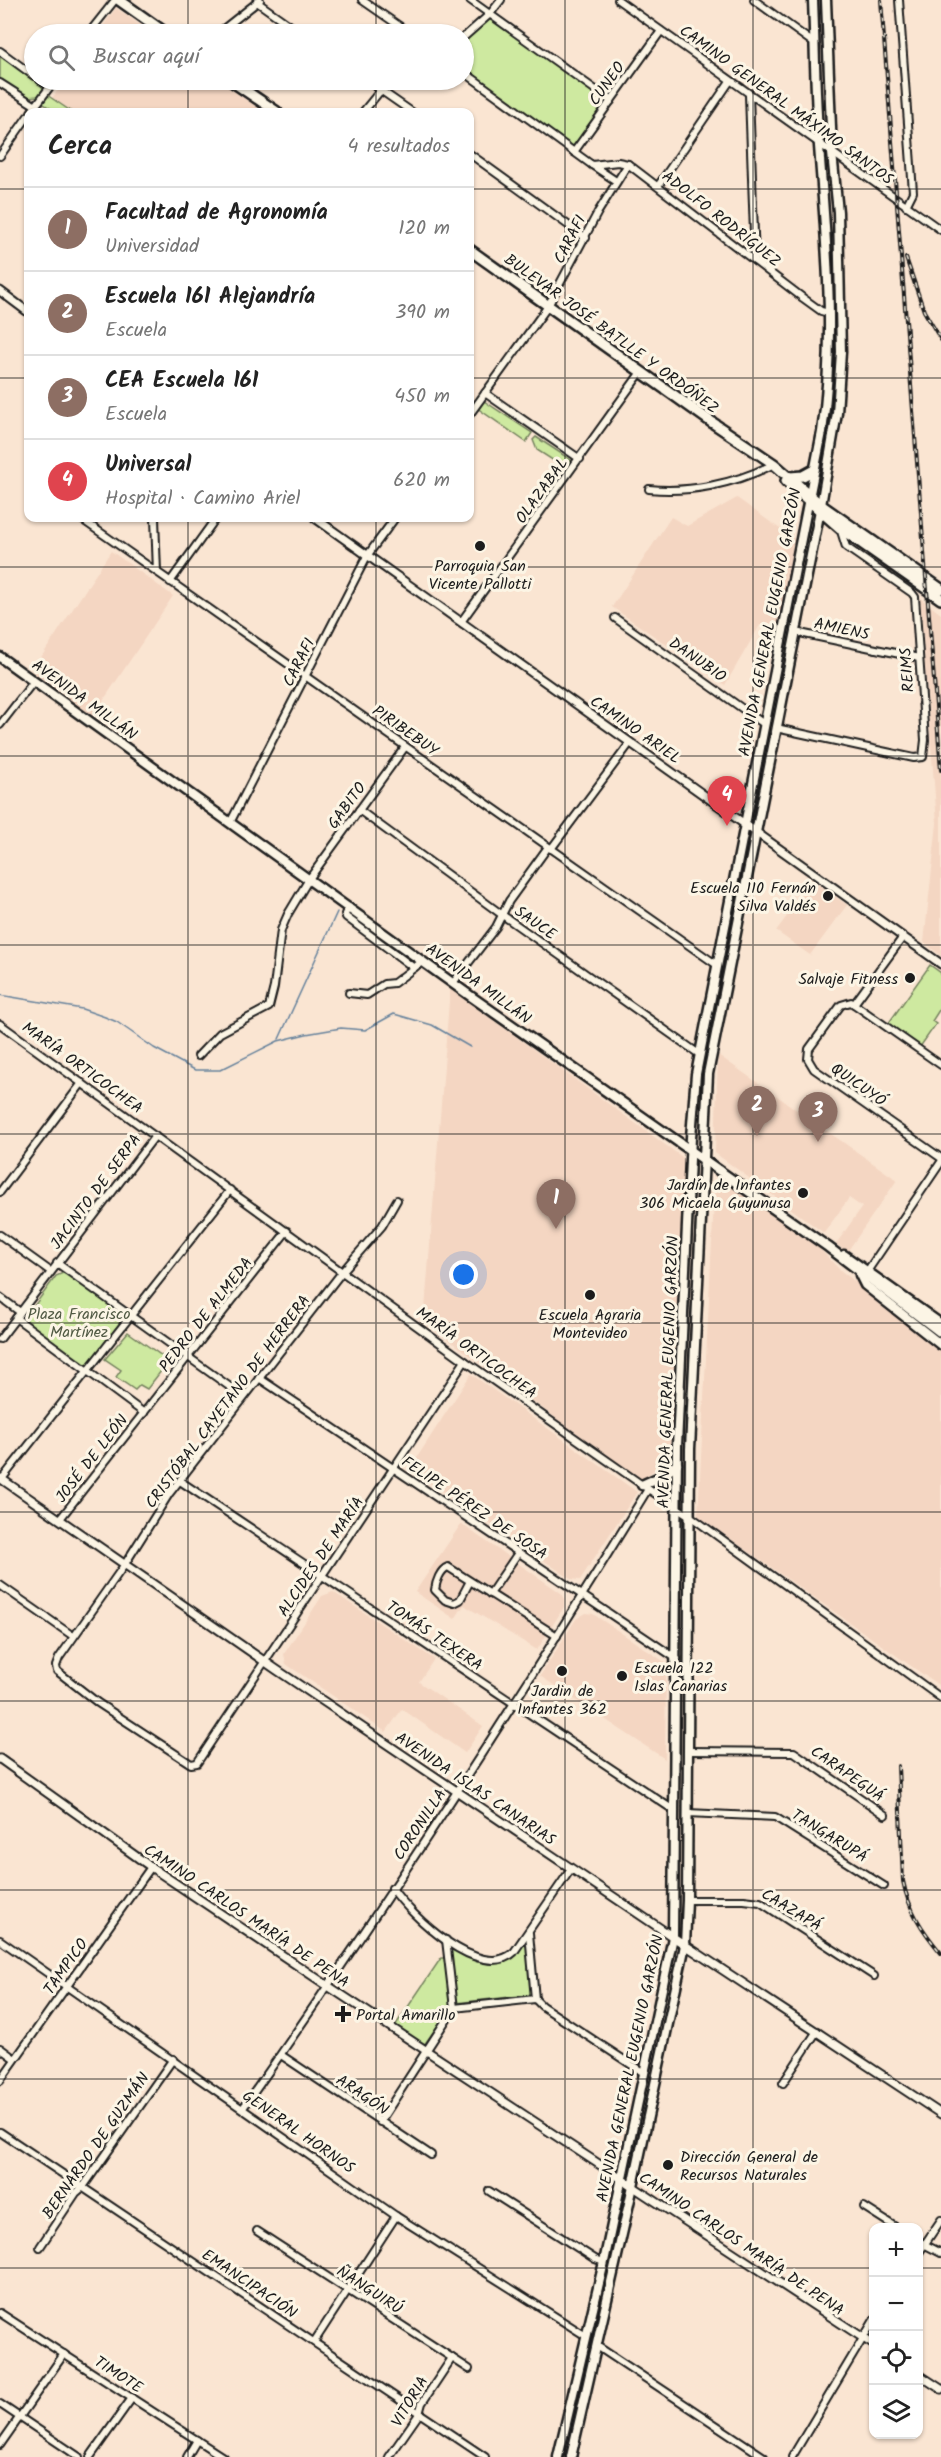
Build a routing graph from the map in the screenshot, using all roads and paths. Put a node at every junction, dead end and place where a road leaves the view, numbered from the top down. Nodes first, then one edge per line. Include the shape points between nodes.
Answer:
1 (115, 0) edge
2 (119, 0) edge
3 (362, 0) edge
4 (470, 0) edge
5 (501, 0) edge
6 (618, 0) edge
7 (754, 0) edge
8 (813, 0) edge
9 (826, 0) edge
10 (899, 0) edge
11 (259, 1) edge
12 (490, 14) junction
13 (96, 24) edge
14 (153, 24) edge
15 (230, 24) edge
16 (289, 24) edge
17 (397, 24) edge
18 (474, 28) edge
19 (661, 31) junction
20 (815, 44) junction
21 (0, 51) edge
22 (24, 69) edge
23 (474, 79) edge
24 (730, 81) junction
25 (0, 83) edge
26 (47, 90) edge
27 (245, 90) edge
28 (378, 90) edge
29 (380, 90) edge
30 (749, 95) junction
31 (611, 100) junction
32 (32, 108) edge
33 (34, 108) edge
34 (271, 108) edge
35 (366, 108) edge
36 (406, 108) edge
37 (24, 122) edge
38 (818, 144) junction
39 (574, 152) junction
40 (832, 153) junction
41 (0, 156) edge
42 (474, 157) edge
43 (628, 164) junction
44 (592, 165) junction
45 (616, 182) junction
46 (658, 186) junction
47 (906, 206) junction
48 (941, 230) edge
49 (586, 238) junction
50 (474, 253) edge
51 (755, 261) junction
52 (0, 291) edge
53 (548, 306) junction
54 (24, 309) edge
55 (829, 313) junction
56 (641, 372) junction
57 (485, 393) junction
58 (474, 404) edge
59 (737, 440) junction
60 (580, 459) junction
61 (770, 466) junction
62 (814, 470) junction
63 (790, 477) junction
64 (650, 489) dead end
65 (809, 498) junction
66 (821, 508) junction
67 (86, 522) edge
68 (155, 522) edge
69 (213, 522) edge
70 (320, 522) edge
71 (392, 522) edge
72 (840, 528) junction
73 (367, 556) junction
74 (157, 572) junction
75 (170, 582) junction
76 (941, 589) edge
77 (941, 599) edge
78 (615, 618) dead end
79 (461, 622) junction
80 (795, 632) junction
81 (0, 657) edge
82 (919, 658) junction
83 (305, 676) junction
84 (33, 681) junction
85 (0, 709) edge
86 (8, 715) junction
87 (764, 723) junction
88 (0, 725) edge
89 (776, 728) junction
90 (630, 742) junction
91 (405, 747) junction
92 (359, 810) junction
93 (230, 823) junction
94 (744, 823) junction
95 (756, 831) junction
96 (550, 848) junction
97 (309, 879) junction
98 (349, 907) junction
99 (501, 914) junction
100 (903, 937) junction
101 (423, 961) junction
102 (941, 964) edge
103 (717, 965) junction
104 (414, 968) junction
105 (453, 983) junction
106 (349, 993) dead end
107 (854, 1004) junction
108 (0, 1024) edge
109 (699, 1054) junction
110 (198, 1056) dead end
111 (941, 1065) edge
112 (82, 1083) junction
113 (155, 1136) junction
114 (690, 1152) junction
115 (703, 1160) junction
116 (941, 1160) edge
117 (230, 1190) junction
118 (0, 1192) edge
119 (397, 1200) dead end
120 (287, 1231) junction
121 (0, 1235) edge
122 (57, 1263) junction
123 (50, 1271) junction
124 (863, 1271) junction
125 (342, 1272) junction
126 (0, 1297) edge
127 (20, 1312) junction
128 (130, 1315) junction
129 (16, 1318) junction
130 (941, 1324) edge
131 (941, 1333) edge
132 (0, 1339) edge
133 (941, 1344) edge
134 (188, 1357) junction
135 (465, 1361) junction
136 (86, 1371) junction
137 (259, 1378) junction
138 (244, 1396) junction
139 (144, 1413) junction
140 (677, 1464) junction
141 (394, 1469) junction
142 (1, 1478) edge
143 (180, 1481) junction
144 (645, 1487) junction
145 (677, 1508) junction
146 (690, 1516) junction
147 (60, 1519) junction
148 (518, 1552) junction
149 (125, 1564) junction
150 (322, 1576) junction
151 (470, 1581) junction
152 (0, 1585) edge
153 (490, 1594) junction
154 (582, 1596) junction
155 (73, 1636) junction
156 (557, 1636) junction
157 (677, 1659) junction
158 (265, 1662) junction
159 (941, 1698) edge
160 (513, 1704) junction
161 (688, 1751) junction
162 (0, 1759) edge
163 (195, 1764) joint
164 (457, 1791) junction
165 (675, 1811) junction
166 (687, 1813) junction
167 (885, 1815) dead end
168 (151, 1867) junction
169 (571, 1869) junction
170 (884, 1886) dead end
171 (392, 1888) junction
172 (687, 1900) junction
173 (529, 1933) junction
174 (673, 1937) junction
175 (0, 1940) edge
176 (446, 1940) junction
177 (685, 1944) junction
178 (874, 1976) dead end
179 (328, 1986) junction
180 (68, 1987) junction
181 (535, 1999) junction
182 (454, 2008) junction
183 (817, 2031) junction
184 (0, 2048) edge
185 (425, 2049) junction
186 (281, 2055) junction
187 (15, 2059) junction
188 (173, 2059) junction
189 (644, 2073) junction
190 (0, 2081) edge
191 (783, 2083) dead end
192 (243, 2108) junction
193 (941, 2114) edge
194 (380, 2122) junction
195 (0, 2132) edge
196 (431, 2155) dead end
197 (621, 2178) junction
198 (633, 2186) junction
199 (83, 2187) junction
200 (489, 2191) dead end
201 (864, 2207) dead end
202 (396, 2216) junction
203 (941, 2220) edge
204 (889, 2223) edge
205 (257, 2231) dead end
206 (923, 2242) edge
207 (923, 2244) edge
208 (40, 2247) dead end
209 (941, 2253) edge
210 (604, 2262) junction
211 (348, 2290) junction
212 (0, 2313) edge
213 (869, 2325) edge
214 (586, 2336) junction
215 (861, 2337) junction
216 (314, 2342) junction
217 (869, 2342) edge
218 (597, 2346) junction
219 (64, 2354) junction
220 (452, 2358) junction
221 (469, 2369) dead end
222 (923, 2377) edge
223 (940, 2388) edge
224 (132, 2398) junction
225 (0, 2404) edge
226 (419, 2414) junction
227 (19, 2417) junction
228 (197, 2440) junction
229 (0, 2445) edge
230 (79, 2457) edge
231 (90, 2457) edge
232 (187, 2457) edge
233 (223, 2457) edge
234 (389, 2457) edge
235 (485, 2457) edge
236 (558, 2457) edge
237 (571, 2457) edge
238 (764, 2457) edge
239 (792, 2457) edge

1 - 13 street
2 - 14 main road
3 - 17 street
4 - 12 street
5 - 12 street
6 - 19 street, CAMINO GENERAL MÁXIMO SANTOS
7 - 20 street
8 - 20 main road, AVENIDA GENERAL EUGENIO GARZÓN
9 - 40 main road, AVENIDA GENERAL EUGENIO GARZÓN
10 - 47 street via 914,192
11 - 15 street
11 - 16 street
12 - 18 street
12 - 31 street
19 - 24 street, CAMINO GENERAL MÁXIMO SANTOS
19 - 31 street, CUNEO
20 - 38 main road, AVENIDA GENERAL EUGENIO GARZÓN
21 - 22 street
23 - 39 street
24 - 30 street, CAMINO GENERAL MÁXIMO SANTOS
24 - 46 street
25 - 32 street
26 - 33 street
27 - 34 main road
28 - 35 street
29 - 36 street
30 - 38 street, CAMINO GENERAL MÁXIMO SANTOS
30 - 51 street
31 - 39 street, CUNEO
37 - 41 street
38 - 40 street, CAMINO GENERAL MÁXIMO SANTOS
38 - 55 main road, AVENIDA GENERAL EUGENIO GARZÓN
39 - 44 street
40 - 47 street, CAMINO GENERAL MÁXIMO SANTOS
40 - 66 main road, AVENIDA GENERAL EUGENIO GARZÓN via 838,212 841,352 837,413
42 - 49 street
43 - 44 street
43 - 45 street, CARAFI
43 - 46 street, ADOLFO RODRÍGUEZ
44 - 45 street
45 - 49 street, CARAFI
46 - 51 street, ADOLFO RODRÍGUEZ
47 - 48 street, CAMINO GENERAL MÁXIMO SANTOS
49 - 53 street, CARAFI
50 - 53 main road, BULEVAR JOSÉ BATLLE Y ORDÓÑEZ
51 - 55 street, ADOLFO RODRÍGUEZ
52 - 54 street
53 - 56 main road, BULEVAR JOSÉ BATLLE Y ORDÓÑEZ
53 - 57 street, CARAFI
55 - 62 main road, AVENIDA GENERAL EUGENIO GARZÓN via 828,385
56 - 59 main road, BULEVAR JOSÉ BATLLE Y ORDÓÑEZ
56 - 60 street, OLAZABAL
57 - 58 street, CARAFI
57 - 60 street
59 - 61 main road, BULEVAR JOSÉ BATLLE Y ORDÓÑEZ
59 - 63 main road, BULEVAR JOSÉ BATLLE Y ORDÓÑEZ
60 - 79 street, OLAZABAL
61 - 64 street via 697,489
61 - 65 main road, BULEVAR JOSÉ BATLLE Y ORDÓÑEZ
62 - 63 main road
62 - 65 main road, AVENIDA GENERAL EUGENIO GARZÓN
63 - 65 main road, BULEVAR JOSÉ BATLLE Y ORDÓÑEZ
65 - 66 main road, BULEVAR JOSÉ BATLLE Y ORDÓÑEZ
65 - 87 main road, AVENIDA GENERAL EUGENIO GARZÓN
66 - 72 main road, BULEVAR JOSÉ BATLLE Y ORDÓÑEZ
66 - 76 main road, BULEVAR JOSÉ BATLLE Y ORDÓÑEZ
66 - 80 main road, AVENIDA GENERAL EUGENIO GARZÓN
67 - 74 street, PIRIBEBUY
68 - 74 street
69 - 75 street
70 - 73 street, CAMINO ARIEL
71 - 73 street, CARAFI
72 - 77 main road, BULEVAR JOSÉ BATLLE Y ORDÓÑEZ
72 - 82 street, REIMS via 846,547 912,593 916,601
73 - 79 street, CAMINO ARIEL
73 - 83 street, CARAFI
74 - 75 street, PIRIBEBUY
75 - 83 street, PIRIBEBUY
78 - 87 street, DANUBIO
79 - 90 street, CAMINO ARIEL
80 - 82 street, AMIENS
80 - 89 main road, AVENIDA GENERAL EUGENIO GARZÓN
81 - 84 main road, AVENIDA MILLÁN
82 - 89 street, REIMS via 923,757
83 - 91 street, PIRIBEBUY
83 - 93 street, CARAFI
84 - 86 street
84 - 93 main road, AVENIDA MILLÁN
85 - 86 street
86 - 88 street
87 - 94 main road, AVENIDA GENERAL EUGENIO GARZÓN
89 - 95 main road, AVENIDA GENERAL EUGENIO GARZÓN
90 - 94 street, CAMINO ARIEL
90 - 96 street
91 - 92 street, GABITO
91 - 96 street, PIRIBEBUY
92 - 97 street, GABITO
92 - 99 street, SAUCE
93 - 97 main road, AVENIDA MILLÁN
94 - 95 street, CAMINO ARIEL
94 - 103 main road, AVENIDA GENERAL EUGENIO GARZÓN
95 - 100 street, CAMINO ARIEL
95 - 115 main road, AVENIDA GENERAL EUGENIO GARZÓN via 711,1056
96 - 99 street
96 - 103 street, PIRIBEBUY
97 - 98 main road, AVENIDA MILLÁN
97 - 110 street, GABITO via 281,930 269,1007 220,1033
98 - 101 main road, AVENIDA MILLÁN
98 - 104 street via 346,917
99 - 105 street
99 - 109 street, SAUCE
100 - 102 street, CAMINO ARIEL
100 - 107 street, QUICUYÓ
101 - 104 street
101 - 105 main road, AVENIDA MILLÁN
103 - 109 main road, AVENIDA GENERAL EUGENIO GARZÓN
104 - 106 street via 394,983 367,994
105 - 114 main road, AVENIDA MILLÁN
107 - 111 street
107 - 116 street, QUICUYÓ via 843,1004 809,1049 810,1064
108 - 112 street, MARÍA ORTICOCHEA
109 - 114 main road, AVENIDA GENERAL EUGENIO GARZÓN
112 - 113 street, MARÍA ORTICOCHEA
112 - 118 street
113 - 117 street, MARÍA ORTICOCHEA
113 - 122 street, JACINTO DE SERPA
114 - 115 main road, AVENIDA MILLÁN
114 - 140 main road, AVENIDA GENERAL EUGENIO GARZÓN
115 - 124 main road, AVENIDA MILLÁN
115 - 146 main road, AVENIDA GENERAL EUGENIO GARZÓN
116 - 124 street
117 - 120 street, MARÍA ORTICOCHEA
117 - 128 street
119 - 125 street, CRISTÓBAL CAYETANO DE HERRERA via 382,1226
120 - 125 street, MARÍA ORTICOCHEA
120 - 134 street, PEDRO DE ALMEDA
121 - 123 street
122 - 123 street, JACINTO DE SERPA
122 - 128 street
123 - 127 street, JACINTO DE SERPA
124 - 130 main road
124 - 131 main road
124 - 133 main road via 865,1285
125 - 135 street, MARÍA ORTICOCHEA
125 - 137 street, CRISTÓBAL CAYETANO DE HERRERA
126 - 127 street
127 - 129 street, JACINTO DE SERPA
128 - 134 street
128 - 136 street
129 - 132 street, JACINTO DE SERPA
129 - 136 street
134 - 138 street
134 - 139 street, PEDRO DE ALMEDA
135 - 141 street, ALCIDES DE MARÍA
135 - 144 street, MARÍA ORTICOCHEA
136 - 139 street
136 - 142 street
137 - 138 street, CRISTÓBAL CAYETANO DE HERRERA
137 - 141 street, FELIPE PÉREZ DE SOSA
138 - 143 street, CRISTÓBAL CAYETANO DE HERRERA
139 - 147 street, JOSÉ DE LEÓN
140 - 144 main road
140 - 145 main road, AVENIDA GENERAL EUGENIO GARZÓN
141 - 148 street, FELIPE PÉREZ DE SOSA
141 - 150 street, ALCIDES DE MARÍA
142 - 147 street, AVENIDA ISLAS CANARIAS
143 - 149 street, CRISTÓBAL CAYETANO DE HERRERA
143 - 150 street, TOMÁS TEXERA
144 - 145 street, MARÍA ORTICOCHEA
144 - 154 street, CORONILLA
145 - 146 street, MARÍA ORTICOCHEA
145 - 157 main road, AVENIDA GENERAL EUGENIO GARZÓN
146 - 159 street, MARÍA ORTICOCHEA
146 - 161 main road, AVENIDA GENERAL EUGENIO GARZÓN
147 - 149 street, AVENIDA ISLAS CANARIAS
148 - 153 street
148 - 154 street, FELIPE PÉREZ DE SOSA
149 - 155 street, CRISTÓBAL CAYETANO DE HERRERA
149 - 158 street, AVENIDA ISLAS CANARIAS
150 - 158 street, ALCIDES DE MARÍA
150 - 160 street, TOMÁS TEXERA
151 - 151 street via 444,1568 435,1590 454,1603 460,1600
151 - 153 street
152 - 155 street
153 - 156 street
154 - 156 street, CORONILLA
154 - 157 street, FELIPE PÉREZ DE SOSA
155 - 163 street, CRISTÓBAL CAYETANO DE HERRERA via 57,1662 59,1674
156 - 160 street, CORONILLA
157 - 165 main road, AVENIDA GENERAL EUGENIO GARZÓN
158 - 163 street, ALCIDES DE MARÍA
158 - 164 street, AVENIDA ISLAS CANARIAS
160 - 164 street, CORONILLA
160 - 165 street, TOMÁS TEXERA
161 - 166 main road, AVENIDA GENERAL EUGENIO GARZÓN
161 - 167 street, CARAPEGUÁ via 794,1752
162 - 168 street, CAMINO CARLOS MARÍA DE PENA
164 - 169 street, AVENIDA ISLAS CANARIAS
164 - 171 street, CORONILLA
165 - 174 main road, AVENIDA GENERAL EUGENIO GARZÓN
166 - 170 street, TANGARUPÁ via 776,1818
166 - 172 main road, AVENIDA GENERAL EUGENIO GARZÓN
168 - 179 street, CAMINO CARLOS MARÍA DE PENA
168 - 180 street, TAMPICO
169 - 173 street
169 - 174 street, AVENIDA ISLAS CANARIAS
171 - 176 street via 409,1910
171 - 179 street, CORONILLA
172 - 177 main road, AVENIDA GENERAL EUGENIO GARZÓN
172 - 178 street, CAAZAPÁ via 755,1900
173 - 176 street via 508,1958 490,1960 475,1958
173 - 181 street
174 - 177 street, AVENIDA ISLAS CANARIAS
174 - 189 main road, AVENIDA GENERAL EUGENIO GARZÓN
175 - 180 street, GENERAL HORNOS
176 - 182 street
177 - 183 street, AVENIDA ISLAS CANARIAS
177 - 198 main road, AVENIDA GENERAL EUGENIO GARZÓN
179 - 185 street, CAMINO CARLOS MARÍA DE PENA
179 - 186 street, CORONILLA
180 - 187 street, TAMPICO
180 - 188 street, GENERAL HORNOS
181 - 182 street
181 - 189 street
182 - 185 street
183 - 191 street
183 - 193 street, AVENIDA ISLAS CANARIAS
184 - 187 street
185 - 194 street
185 - 197 street, CAMINO CARLOS MARÍA DE PENA
186 - 192 street, CORONILLA
186 - 194 street, ARAGÓN
187 - 190 street, TAMPICO
188 - 192 street, GENERAL HORNOS
188 - 199 street, BERNARDO DE GUZMÁN
189 - 197 main road, AVENIDA GENERAL EUGENIO GARZÓN
192 - 202 street, GENERAL HORNOS
194 - 196 street, ARAGÓN
195 - 199 street, EMANCIPACIÓN
197 - 198 street, CAMINO CARLOS MARÍA DE PENA
197 - 210 main road, AVENIDA GENERAL EUGENIO GARZÓN
198 - 215 street, CAMINO CARLOS MARÍA DE PENA
198 - 218 main road, AVENIDA GENERAL EUGENIO GARZÓN
199 - 208 street, BERNARDO DE GUZMÁN
199 - 216 street, EMANCIPACIÓN
200 - 210 street
201 - 204 street
202 - 211 street
202 - 214 street, GENERAL HORNOS
203 - 206 street
205 - 211 street, ÑANGUIRÚ
207 - 209 street
210 - 214 main road, AVENIDA GENERAL EUGENIO GARZÓN
211 - 216 street
211 - 220 street, ÑANGUIRÚ
212 - 219 street, TIMOTE
213 - 215 street
214 - 236 main road, AVENIDA GENERAL EUGENIO GARZÓN
215 - 217 street, CAMINO CARLOS MARÍA DE PENA
215 - 239 street
216 - 226 street, EMANCIPACIÓN
218 - 237 main road, AVENIDA GENERAL EUGENIO GARZÓN
218 - 238 street
219 - 224 street, TIMOTE
219 - 227 street
220 - 221 street, ÑANGUIRÚ
220 - 226 street, VITORIA
222 - 223 street
224 - 228 street, TIMOTE
224 - 231 street
225 - 227 street
226 - 234 street, VITORIA
226 - 235 street, EMANCIPACIÓN
227 - 229 street
227 - 230 street
228 - 232 street
228 - 233 street, TIMOTE

